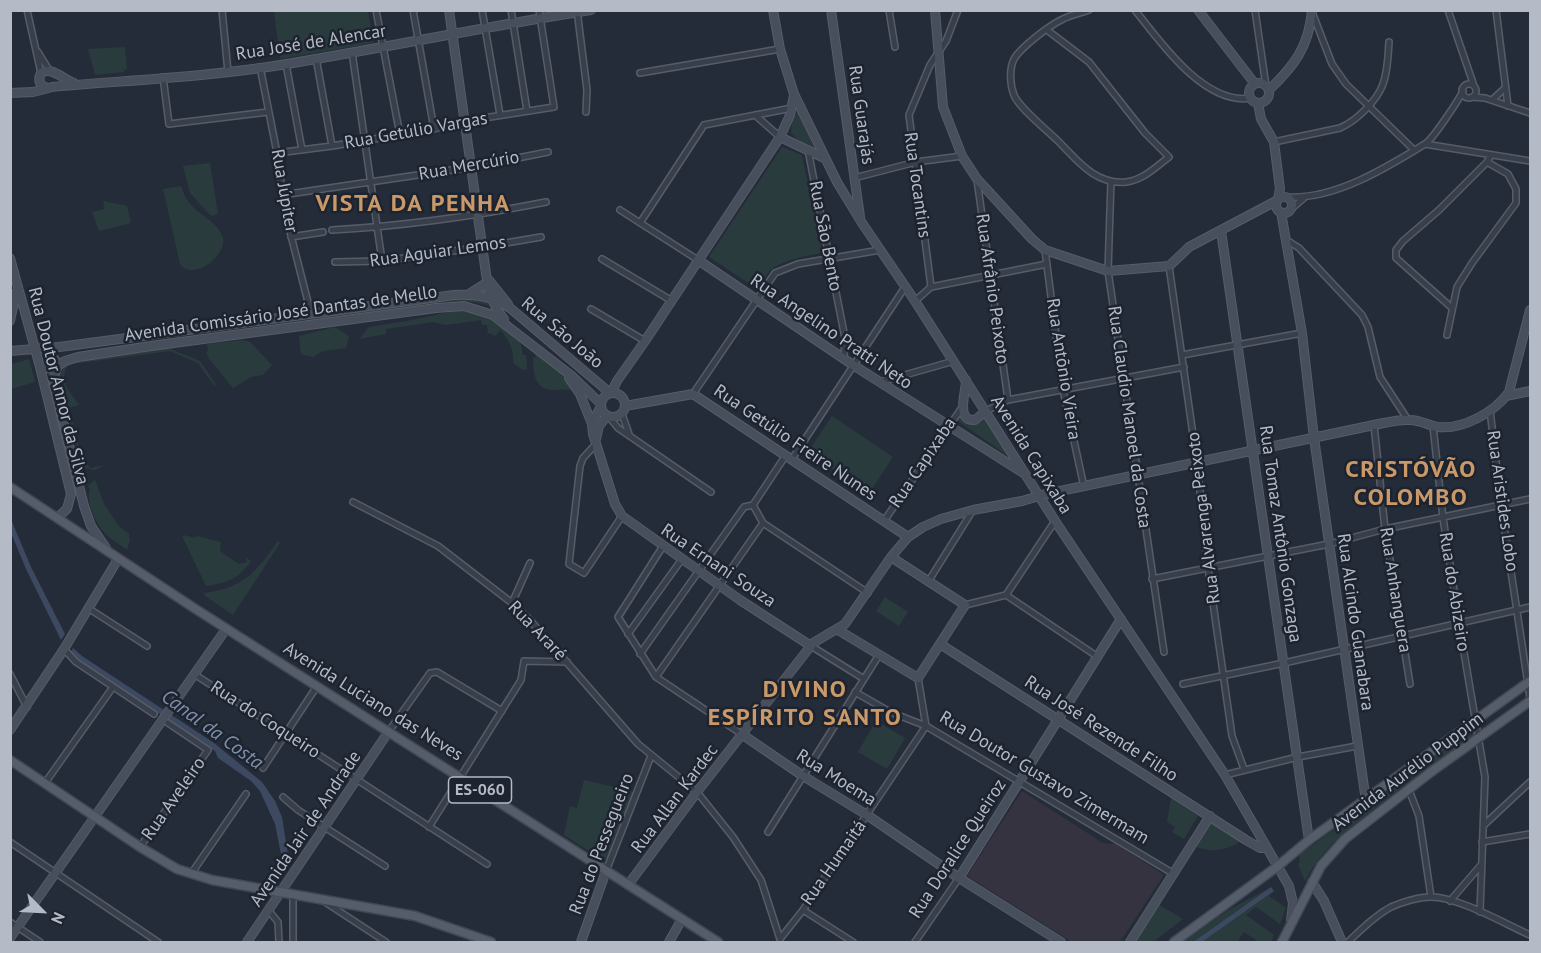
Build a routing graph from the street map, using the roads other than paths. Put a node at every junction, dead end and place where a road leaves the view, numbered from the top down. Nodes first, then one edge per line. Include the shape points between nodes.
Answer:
1 (27, 10) edge
2 (222, 10) edge
3 (376, 10) edge
4 (413, 10) edge
5 (448, 10) edge
6 (482, 10) edge
7 (511, 10) edge
8 (591, 10) edge
9 (773, 10) edge
10 (831, 10) edge
11 (889, 10) edge
12 (935, 10) edge
13 (958, 10) edge
14 (1089, 10) edge
15 (1135, 10) edge
16 (1198, 10) edge
17 (1255, 10) edge
18 (1448, 10) edge
19 (1496, 10) edge
20 (1312, 11) edge
21 (577, 12) edge
22 (540, 15) edge
23 (513, 23) junction
24 (485, 27) junction
25 (1047, 30) junction
26 (452, 33) junction
27 (417, 40) junction
28 (1389, 42) dead end
29 (382, 47) junction
30 (894, 47) dead end
31 (36, 48) junction
32 (780, 49) junction
33 (352, 52) junction
34 (938, 54) junction
35 (316, 58) junction
36 (286, 64) junction
37 (260, 67) junction
38 (1468, 70) junction
39 (52, 72) junction
40 (228, 72) junction
41 (640, 73) dead end
42 (40, 77) junction
43 (163, 77) junction
44 (83, 84) junction
45 (1255, 84) junction
46 (50, 88) junction
47 (1267, 88) junction
48 (1475, 88) junction
49 (1505, 88) junction
50 (1463, 89) junction
51 (10, 93) edge
52 (20, 93) junction
53 (794, 94) junction
54 (1470, 97) junction
55 (1485, 98) junction
56 (1255, 100) junction
57 (1459, 100) junction
58 (1492, 100) junction
59 (1368, 106) junction
60 (1508, 106) junction
61 (792, 108) junction
62 (527, 111) junction
63 (268, 112) junction
64 (586, 112) dead end
65 (1530, 113) edge
66 (755, 115) junction
67 (500, 116) junction
68 (465, 121) junction
69 (786, 127) junction
70 (434, 129) junction
71 (400, 135) junction
72 (780, 137) junction
73 (365, 140) junction
74 (1274, 142) junction
75 (794, 143) junction
76 (1425, 144) junction
77 (332, 146) junction
78 (1413, 149) junction
79 (302, 150) junction
80 (808, 150) junction
81 (548, 152) dead end
82 (277, 153) junction
83 (1491, 155) junction
84 (962, 156) junction
85 (824, 158) junction
86 (1530, 161) edge
87 (916, 162) junction
88 (1487, 162) junction
89 (471, 167) junction
90 (854, 178) junction
91 (977, 178) junction
92 (1111, 181) junction
93 (370, 182) junction
94 (837, 182) junction
95 (282, 195) junction
96 (1281, 197) junction
97 (1304, 198) junction
98 (546, 202) dead end
99 (1262, 209) junction
100 (620, 210) dead end
101 (1285, 211) junction
102 (478, 215) junction
103 (640, 223) junction
104 (862, 223) junction
105 (378, 228) junction
106 (332, 230) dead end
107 (1221, 231) junction
108 (323, 232) dead end
109 (1285, 236) junction
110 (291, 237) junction
111 (541, 237) dead end
112 (482, 247) junction
113 (880, 250) junction
114 (1045, 250) junction
115 (10, 258) edge
116 (602, 259) dead end
117 (698, 260) junction
118 (829, 260) junction
119 (382, 261) junction
120 (335, 262) dead end
121 (1047, 264) junction
122 (1168, 266) junction
123 (1108, 271) junction
124 (989, 274) junction
125 (487, 279) junction
126 (17, 286) junction
127 (906, 287) junction
128 (931, 287) junction
129 (468, 295) junction
130 (492, 298) junction
131 (672, 301) junction
132 (756, 301) junction
133 (915, 301) junction
134 (510, 308) junction
135 (1452, 308) junction
136 (591, 309) dead end
137 (1530, 310) edge
138 (311, 314) junction
139 (10, 321) edge
140 (236, 325) junction
141 (508, 325) junction
142 (1302, 333) junction
143 (1447, 335) dead end
144 (202, 339) junction
145 (645, 341) junction
146 (1239, 346) junction
147 (59, 347) junction
148 (35, 350) junction
149 (10, 351) edge
150 (49, 353) junction
151 (1182, 355) junction
152 (844, 357) junction
153 (954, 361) junction
154 (853, 365) junction
155 (40, 366) junction
156 (1184, 367) junction
157 (57, 368) junction
158 (563, 370) junction
159 (1124, 378) junction
160 (966, 380) junction
161 (597, 381) junction
162 (617, 381) junction
163 (879, 382) junction
164 (1063, 390) junction
165 (1530, 392) edge
166 (610, 393) junction
167 (693, 394) junction
168 (1506, 396) junction
169 (1008, 400) junction
170 (601, 405) junction
171 (625, 406) junction
172 (963, 406) junction
173 (1490, 410) junction
174 (986, 411) junction
175 (622, 414) junction
176 (608, 416) junction
177 (1408, 420) junction
178 (592, 424) junction
179 (1374, 425) junction
180 (948, 426) junction
181 (1433, 426) junction
182 (630, 436) junction
183 (1314, 438) junction
184 (596, 444) junction
185 (1253, 451) junction
186 (789, 457) junction
187 (1197, 463) junction
188 (1027, 475) junction
189 (1139, 476) junction
190 (10, 487) edge
191 (1084, 487) junction
192 (711, 492) dead end
193 (1040, 496) junction
194 (1530, 499) edge
195 (353, 502) dead end
196 (753, 505) junction
197 (1500, 505) junction
198 (973, 510) junction
199 (622, 516) junction
200 (58, 517) junction
201 (1443, 518) junction
202 (884, 520) junction
203 (1055, 521) junction
204 (763, 523) junction
205 (1385, 529) junction
206 (908, 537) junction
207 (1329, 544) junction
208 (663, 546) junction
209 (109, 552) junction
210 (1267, 554) junction
211 (891, 557) junction
212 (118, 559) junction
213 (682, 559) junction
214 (530, 563) dead end
215 (1208, 568) junction
216 (698, 570) junction
217 (1152, 579) junction
218 (928, 582) junction
219 (719, 585) junction
220 (868, 593) junction
221 (1006, 595) junction
222 (512, 603) junction
223 (965, 605) junction
224 (1530, 607) edge
225 (88, 608) junction
226 (1517, 610) junction
227 (1121, 619) junction
228 (1459, 622) junction
229 (226, 628) junction
230 (838, 630) junction
231 (628, 634) junction
232 (1402, 635) junction
233 (940, 644) junction
234 (147, 646) dead end
235 (811, 646) junction
236 (64, 649) junction
237 (1344, 649) junction
238 (1164, 652) dead end
239 (640, 654) junction
240 (879, 655) junction
241 (1098, 657) junction
242 (568, 662) junction
243 (1284, 663) junction
244 (10, 674) edge
245 (194, 674) junction
246 (1225, 675) junction
247 (656, 677) junction
248 (918, 678) junction
249 (864, 679) junction
250 (1529, 682) edge
251 (1183, 684) dead end
252 (1410, 684) dead end
253 (317, 686) junction
254 (113, 687) junction
255 (855, 692) junction
256 (1530, 700) edge
257 (27, 707) junction
258 (502, 711) junction
259 (163, 717) junction
260 (1059, 719) junction
261 (1475, 721) junction
262 (926, 726) junction
263 (10, 730) edge
264 (389, 731) junction
265 (286, 735) junction
266 (743, 735) junction
267 (1479, 738) junction
268 (1358, 746) junction
269 (651, 756) junction
270 (1298, 757) junction
271 (10, 759) edge
272 (263, 768) dead end
273 (1244, 769) junction
274 (1225, 775) junction
275 (802, 776) junction
276 (460, 777) junction
277 (357, 780) junction
278 (1021, 782) junction
279 (1530, 782) edge
280 (45, 783) junction
281 (1409, 790) junction
282 (697, 792) junction
283 (246, 794) dead end
284 (283, 797) dead end
285 (1366, 801) junction
286 (867, 815) junction
287 (1210, 816) junction
288 (94, 817) junction
289 (1484, 825) junction
290 (429, 826) junction
291 (325, 828) junction
292 (768, 832) dead end
293 (1530, 834) edge
294 (1260, 837) junction
295 (1246, 840) junction
296 (1309, 840) junction
297 (10, 842) edge
298 (1482, 842) junction
299 (140, 847) junction
300 (1267, 848) junction
301 (487, 864) dead end
302 (1481, 865) junction
303 (1278, 866) junction
304 (385, 867) dead end
305 (606, 871) junction
306 (56, 873) junction
307 (191, 874) junction
308 (1174, 874) junction
309 (959, 878) junction
310 (1312, 882) junction
311 (628, 885) junction
312 (282, 892) junction
313 (293, 894) junction
314 (1431, 897) junction
315 (320, 898) junction
316 (1450, 901) junction
317 (269, 910) junction
318 (803, 910) junction
319 (1480, 912) junction
320 (682, 920) junction
321 (10, 922) edge
322 (18, 927) junction
323 (1288, 931) junction
324 (1530, 935) edge
325 (10, 938) edge
326 (780, 939) joint
327 (1056, 941) edge
328 (40, 942) edge
329 (158, 942) edge
330 (247, 942) edge
331 (279, 942) edge
332 (293, 942) edge
333 (386, 942) edge
334 (486, 942) edge
335 (581, 942) edge
336 (669, 942) edge
337 (718, 942) edge
338 (853, 942) edge
339 (915, 942) edge
340 (1130, 942) edge
341 (1174, 942) edge
342 (1282, 942) edge
343 (1342, 942) edge
344 (1348, 942) edge

1 - 31 street
2 - 40 street
3 - 29 street
4 - 27 street
5 - 26 street
6 - 24 street
7 - 23 street
8 - 21 street, Rua José de Alencar
9 - 32 street, Avenida Capixaba
10 - 90 street, Rua Guarajás
11 - 30 street
12 - 34 street
13 - 34 street, Rua Tocantins
14 - 25 street via 1062,19
15 - 56 street via 1183,68 1228,97
16 - 45 street
17 - 47 street
18 - 38 street
19 - 49 street
20 - 47 street via 1297,60
20 - 59 street via 1332,64
21 - 22 street, Rua José de Alencar
21 - 64 street
22 - 23 street, Rua José de Alencar
22 - 62 street, Rua Getúlio Vargas via 554,107
23 - 24 street, Rua José de Alencar
23 - 62 street
24 - 26 street, Rua José de Alencar
24 - 67 street
25 - 92 street via 1013,61 1010,71 1014,97 1079,164
25 - 92 street via 1089,62 1145,134 1169,157 1143,177
26 - 27 street, Rua José de Alencar
26 - 68 street
27 - 29 street, Rua José de Alencar
27 - 70 street
28 - 59 street via 1382,88
29 - 33 street, Rua José de Alencar
29 - 71 street
31 - 39 street
31 - 42 street
32 - 41 street
32 - 53 street, Avenida Capixaba
33 - 35 street, Rua José de Alencar
33 - 73 street
34 - 84 street via 943,107
34 - 87 street, Rua Tocantins via 909,115
35 - 36 street, Rua José de Alencar
35 - 77 street
36 - 37 street, Rua José de Alencar
36 - 79 street
37 - 40 street, Rua José de Alencar
37 - 63 street, Rua Júpiter
38 - 48 street
38 - 50 street
39 - 42 street
39 - 44 street, Rua José de Alencar
39 - 46 street via 57,81
40 - 43 street, Rua José de Alencar
42 - 46 street via 40,84
42 - 52 street
43 - 44 street, Rua José de Alencar
43 - 63 street via 169,124
44 - 46 street, Rua José de Alencar
45 - 47 street
45 - 56 street via 1251,88
46 - 52 street, Rua José de Alencar
47 - 56 street via 1267,99
48 - 50 street via 1468,84
48 - 54 street
48 - 55 street
49 - 58 street
49 - 60 street
50 - 54 street via 1464,95
50 - 57 street
51 - 52 street, Rua José de Alencar
53 - 61 street
53 - 85 street, Avenida Capixaba
54 - 55 street
54 - 57 street
55 - 58 street
56 - 74 street
57 - 76 street
58 - 60 street
59 - 74 street via 1341,128
59 - 78 street
60 - 65 street
61 - 66 street
61 - 69 street
62 - 67 street, Rua Getúlio Vargas
63 - 82 street, Rua Júpiter
66 - 72 street
66 - 103 street via 704,124
67 - 68 street, Rua Getúlio Vargas
68 - 70 street, Rua Getúlio Vargas
68 - 89 street
69 - 72 street
69 - 75 street
70 - 71 street, Rua Getúlio Vargas
71 - 73 street, Rua Getúlio Vargas
72 - 75 street
72 - 117 street
73 - 77 street, Rua Getúlio Vargas
73 - 93 street
74 - 96 street
75 - 80 street
76 - 78 street
76 - 83 street
77 - 79 street, Rua Getúlio Vargas
78 - 97 street via 1381,171
79 - 82 street, Rua Getúlio Vargas
80 - 85 street
80 - 118 street, Rua São Bento
81 - 89 street, Rua Mercúrio
82 - 95 street, Rua Júpiter
83 - 86 street
83 - 88 street
84 - 87 street
84 - 91 street
85 - 94 street, Avenida Capixaba
87 - 90 street
87 - 128 street, Rua Tocantins
88 - 135 street via 1508,174 1516,189 1516,203 1461,280
88 - 135 street via 1396,250 1396,258
89 - 93 street, Rua Mercúrio
89 - 102 street
90 - 94 street
90 - 104 street, Rua Guarajás
91 - 114 street
91 - 124 street, Rua Afrânio Peixoto
92 - 123 street, Rua Claudio Manoel da Costa
93 - 95 street, Rua Mercúrio
93 - 105 street
94 - 104 street, Avenida Capixaba
95 - 110 street, Rua Júpiter
96 - 97 street
96 - 99 street
96 - 101 street via 1276,207
96 - 101 street via 1291,201
97 - 101 street
98 - 102 street
99 - 101 street
99 - 107 street
100 - 103 street, Rua Angelino Pratti Neto
101 - 109 street, Rua Alcindo Guanabara
102 - 105 street
102 - 112 street
103 - 117 street, Rua Angelino Pratti Neto
104 - 113 street, Avenida Capixaba
105 - 106 street
105 - 119 street
107 - 122 street via 1189,247
107 - 146 street, Rua Tomaz Antônio Gonzaga
108 - 110 street
109 - 142 street, Rua Alcindo Guanabara
109 - 177 street via 1362,315 1380,377
110 - 138 street, Rua Júpiter
111 - 112 street, Rua Aguiar Lemos
112 - 119 street, Rua Aguiar Lemos
112 - 125 street
113 - 118 street
113 - 127 street, Avenida Capixaba
114 - 121 street, Rua Antõnio Vieira
114 - 123 street
115 - 126 street, Rua Doutor Annor da Silva
116 - 131 street
117 - 131 street
117 - 132 street, Rua Angelino Pratti Neto
118 - 132 street via 798,264 776,273
118 - 152 street, Rua São Bento via 845,338
119 - 120 street, Rua Aguiar Lemos
121 - 124 street
121 - 164 street, Rua Antõnio Vieira
122 - 123 street
122 - 151 street, Rua Alvarenga Peixoto
123 - 159 street, Rua Claudio Manoel da Costa
124 - 128 street
124 - 169 street, Rua Afrânio Peixoto
125 - 129 street
125 - 130 street
125 - 134 street
126 - 139 street
126 - 148 street, Rua Doutor Annor da Silva
127 - 133 street, Avenida Capixaba
127 - 154 street
128 - 133 street
129 - 130 street, Avenida Comissário José Dantas de Mello
129 - 138 street, Avenida Comissário José Dantas de Mello
130 - 134 street, Rua São João
130 - 141 street
131 - 145 street
132 - 152 street, Rua Angelino Pratti Neto
132 - 167 street
133 - 153 street, Avenida Capixaba
134 - 161 street, Rua São João
135 - 143 street
136 - 145 street
137 - 168 street
138 - 140 street, Avenida Comissário José Dantas de Mello
140 - 144 street via 207,333
140 - 147 street, Avenida Comissário José Dantas de Mello
141 - 144 street, Avenida Comissário José Dantas de Mello via 486,312 455,307
141 - 158 street, Rua São João
142 - 146 street
142 - 183 street, Rua Alcindo Guanabara
144 - 157 street, Avenida Comissário José Dantas de Mello via 78,357
145 - 162 street
146 - 151 street
146 - 185 street, Rua Tomaz Antônio Gonzaga
147 - 148 street, Avenida Comissário José Dantas de Mello
147 - 150 street
148 - 149 street, Avenida Comissário José Dantas de Mello
148 - 155 street, Rua Doutor Annor da Silva
150 - 155 street
150 - 157 street
151 - 156 street, Rua Alvarenga Peixoto
152 - 154 street, Rua Angelino Pratti Neto
153 - 160 street, Avenida Capixaba
153 - 163 street
154 - 163 street, Rua Angelino Pratti Neto
154 - 186 street
155 - 157 street
155 - 200 street, Rua Doutor Annor da Silva via 71,494 67,509
156 - 159 street
156 - 187 street, Rua Alvarenga Peixoto
157 - 209 street, Rua Doutor Annor da Silva via 53,380 84,506 91,526
158 - 170 street, Rua São João
158 - 178 street via 580,394
159 - 164 street
159 - 189 street, Rua Claudio Manoel da Costa
160 - 172 street
160 - 174 street, Avenida Capixaba
161 - 162 street
161 - 166 street, Rua São João
162 - 166 street
163 - 180 street, Rua Angelino Pratti Neto
164 - 169 street
164 - 191 street, Rua Antõnio Vieira
165 - 168 street
166 - 170 street
166 - 171 street via 620,395
167 - 171 street, Rua Getúlio Freire Nunes
167 - 186 street, Rua Getúlio Freire Nunes
168 - 173 street
169 - 174 street
170 - 176 street
170 - 178 street
171 - 175 street
172 - 174 street via 964,416 972,421
172 - 180 street, Rua Capixaba
173 - 181 street via 1462,424
173 - 197 street, Rua Aristides Lobo
174 - 188 street, Avenida Capixaba
175 - 176 street
175 - 182 street
176 - 182 street
176 - 184 street via 599,426
177 - 179 street, Rua Allan Kardec
177 - 181 street
178 - 184 street
179 - 183 street, Rua Allan Kardec
179 - 205 street, Rua Anhanguera
180 - 188 street, Rua Angelino Pratti Neto
180 - 202 street, Rua Capixaba
181 - 201 street, Rua do Abizeiro
182 - 192 street
183 - 185 street, Rua Allan Kardec
183 - 207 street, Rua Alcindo Guanabara
184 - 199 street
184 - 199 street via 580,466 569,564 584,573
185 - 187 street, Rua Allan Kardec
185 - 210 street, Rua Tomaz Antônio Gonzaga
186 - 196 street
186 - 202 street, Rua Getúlio Freire Nunes
187 - 189 street, Rua Allan Kardec
187 - 215 street, Rua Alvarenga Peixoto
188 - 193 street, Avenida Capixaba
189 - 191 street, Rua Allan Kardec
189 - 217 street, Rua Claudio Manoel da Costa
190 - 200 main road, Avenida Luciano das Neves / ES-060
191 - 193 street, Rua Allan Kardec
193 - 198 street, Rua Allan Kardec
193 - 203 street, Avenida Capixaba
194 - 197 street
195 - 222 street, Rua Araré via 438,546
196 - 204 street
196 - 216 street via 744,507
197 - 201 street
197 - 226 street, Rua Aristides Lobo
198 - 206 street, Rua Allan Kardec via 931,523
198 - 218 street
199 - 208 street, Rua Ernani Souza
200 - 209 main road, Avenida Luciano das Neves / ES-060
201 - 205 street
201 - 228 street, Rua do Abizeiro
202 - 206 street, Rua Getúlio Freire Nunes
203 - 221 street
203 - 227 street, Avenida Capixaba
204 - 219 street
204 - 220 street
205 - 207 street
205 - 232 street, Rua Anhanguera
206 - 211 street, Rua Allan Kardec
207 - 210 street
207 - 237 street, Rua Alcindo Guanabara
208 - 213 street, Rua Ernani Souza
208 - 231 street, Rua Moema via 618,617
209 - 212 main road, Avenida Luciano das Neves / ES-060
210 - 215 street
210 - 243 street, Rua Tomaz Antônio Gonzaga
211 - 218 street
211 - 220 street, Rua Allan Kardec
212 - 225 street
212 - 229 main road, Avenida Luciano das Neves / ES-060
213 - 216 street, Rua Ernani Souza
213 - 231 street
214 - 222 street
215 - 217 street
215 - 246 street, Rua Alvarenga Peixoto
216 - 219 street, Rua Ernani Souza
216 - 239 street
217 - 238 street, Rua Claudio Manoel da Costa
218 - 223 street
219 - 235 street, Rua Ernani Souza
219 - 247 street
220 - 230 street, Rua Allan Kardec
221 - 223 street
221 - 241 street
222 - 242 street, Rua Araré
223 - 233 street
224 - 226 street
225 - 234 street
225 - 236 street
226 - 228 street
226 - 250 street, Rua Aristides Lobo
227 - 241 street, Rua Doralice Queiroz
227 - 274 street, Avenida Capixaba
228 - 232 street
228 - 261 street, Rua do Abizeiro
229 - 245 street
229 - 253 main road, Avenida Luciano das Neves / ES-060
230 - 235 street, Rua Allan Kardec
230 - 240 street
231 - 239 street, Rua Moema
232 - 237 street
232 - 252 street, Rua Anhanguera
233 - 248 street
233 - 260 street, Rua José Rezende Filho
235 - 249 street, Rua Ernani Souza
235 - 266 street, Rua Allan Kardec
236 - 254 street
236 - 257 street
237 - 243 street
237 - 268 street, Rua Alcindo Guanabara
239 - 247 street, Rua Moema
240 - 248 street
240 - 249 street
241 - 260 street, Rua Doralice Queiroz
242 - 258 street via 524,661 521,680
242 - 269 street, Rua Araré
243 - 246 street
243 - 270 street, Rua Tomaz Antônio Gonzaga
244 - 257 street
245 - 259 street
245 - 265 street, Rua do Coqueiro
246 - 251 street
246 - 273 street, Rua Alvarenga Peixoto via 1232,736
247 - 266 street, Rua Moema
248 - 262 street, Rua Doutor Gustavo Zimermam
249 - 255 street
250 - 256 street, Rua Aristides Lobo
250 - 261 main road
253 - 264 main road, Avenida Luciano das Neves / ES-060
253 - 265 street
254 - 259 street
254 - 280 street
255 - 262 street
255 - 275 street
256 - 267 main road, Avenida Aurélio Puppim
257 - 263 street
258 - 264 street via 437,672 430,673
258 - 276 street
259 - 288 street
259 - 299 street, Rua Aveleiro via 208,750
260 - 278 street, Rua Doralice Queiroz
260 - 287 street, Rua José Rezende Filho
261 - 267 street, Rua do Abizeiro
261 - 285 main road
262 - 278 street, Rua Doutor Gustavo Zimermam
262 - 286 street, Rua Humaitá
264 - 276 main road, Avenida Luciano das Neves / ES-060
264 - 277 street, Avenida Jair de Andrade
265 - 272 street
265 - 277 street, Rua do Coqueiro
266 - 275 street, Rua Moema
266 - 282 street, Rua Allan Kardec
267 - 281 main road, Avenida Aurélio Puppim
267 - 289 street, Rua do Abizeiro via 1485,777
268 - 270 street
268 - 285 street, Rua Alcindo Guanabara
269 - 282 street, Rua Araré
269 - 305 street, Rua do Pessegueiro
270 - 273 street
270 - 296 street, Rua Tomaz Antônio Gonzaga
271 - 280 main road
273 - 274 street
274 - 294 street, Avenida Capixaba
275 - 286 street, Rua Moema
275 - 292 street
276 - 290 street
276 - 305 main road, Avenida Luciano das Neves / ES-060
277 - 290 street, Rua do Coqueiro
277 - 291 street, Avenida Jair de Andrade
278 - 308 street, Rua Doutor Gustavo Zimermam
278 - 309 street, Rua Doralice Queiroz
279 - 289 street
280 - 288 main road
281 - 310 main road, Avenida Aurélio Puppim via 1345,839
281 - 314 street via 1419,816
282 - 311 street, Rua Allan Kardec
282 - 326 street, Rua Araré via 761,880
283 - 307 street
284 - 291 street
285 - 296 main road
286 - 309 street, Rua Moema
286 - 318 street, Rua Humaitá
287 - 295 street, Rua José Rezende Filho
287 - 308 street
288 - 299 main road
288 - 306 street
289 - 298 street, Rua do Abizeiro
290 - 301 street, Rua do Coqueiro
291 - 304 street
291 - 312 street, Avenida Jair de Andrade
293 - 298 street
294 - 295 street
294 - 300 street, Avenida Capixaba
295 - 300 street, Rua José Rezende Filho
296 - 303 main road
297 - 306 street
298 - 302 street, Rua do Abizeiro
299 - 307 main road
300 - 303 street, Avenida Capixaba
302 - 316 street
302 - 319 street, Rua do Abizeiro
303 - 323 street, Avenida Capixaba via 1293,903
303 - 341 main road
305 - 311 main road, Avenida Luciano das Neves / ES-060
305 - 335 street, Rua do Pessegueiro
306 - 322 street
306 - 329 street
307 - 312 main road
308 - 340 street
309 - 327 street, Rua Moema
309 - 339 street, Rua Doralice Queiroz
310 - 323 main road, Avenida Aurélio Puppim
310 - 343 street
311 - 320 main road, Avenida Luciano das Neves / ES-060
312 - 313 main road
312 - 317 street, Avenida Jair de Andrade
313 - 315 main road
313 - 332 street
314 - 316 street
314 - 344 street via 1391,907
315 - 333 street
315 - 334 main road via 415,916
316 - 319 street
317 - 330 street, Avenida Jair de Andrade
317 - 331 street via 278,922
318 - 326 street, Rua Humaitá
318 - 338 street
319 - 324 street
320 - 336 street
320 - 337 main road, Avenida Luciano das Neves / ES-060
321 - 322 street
322 - 325 street
322 - 328 street
323 - 342 main road, Avenida Aurélio Puppim

